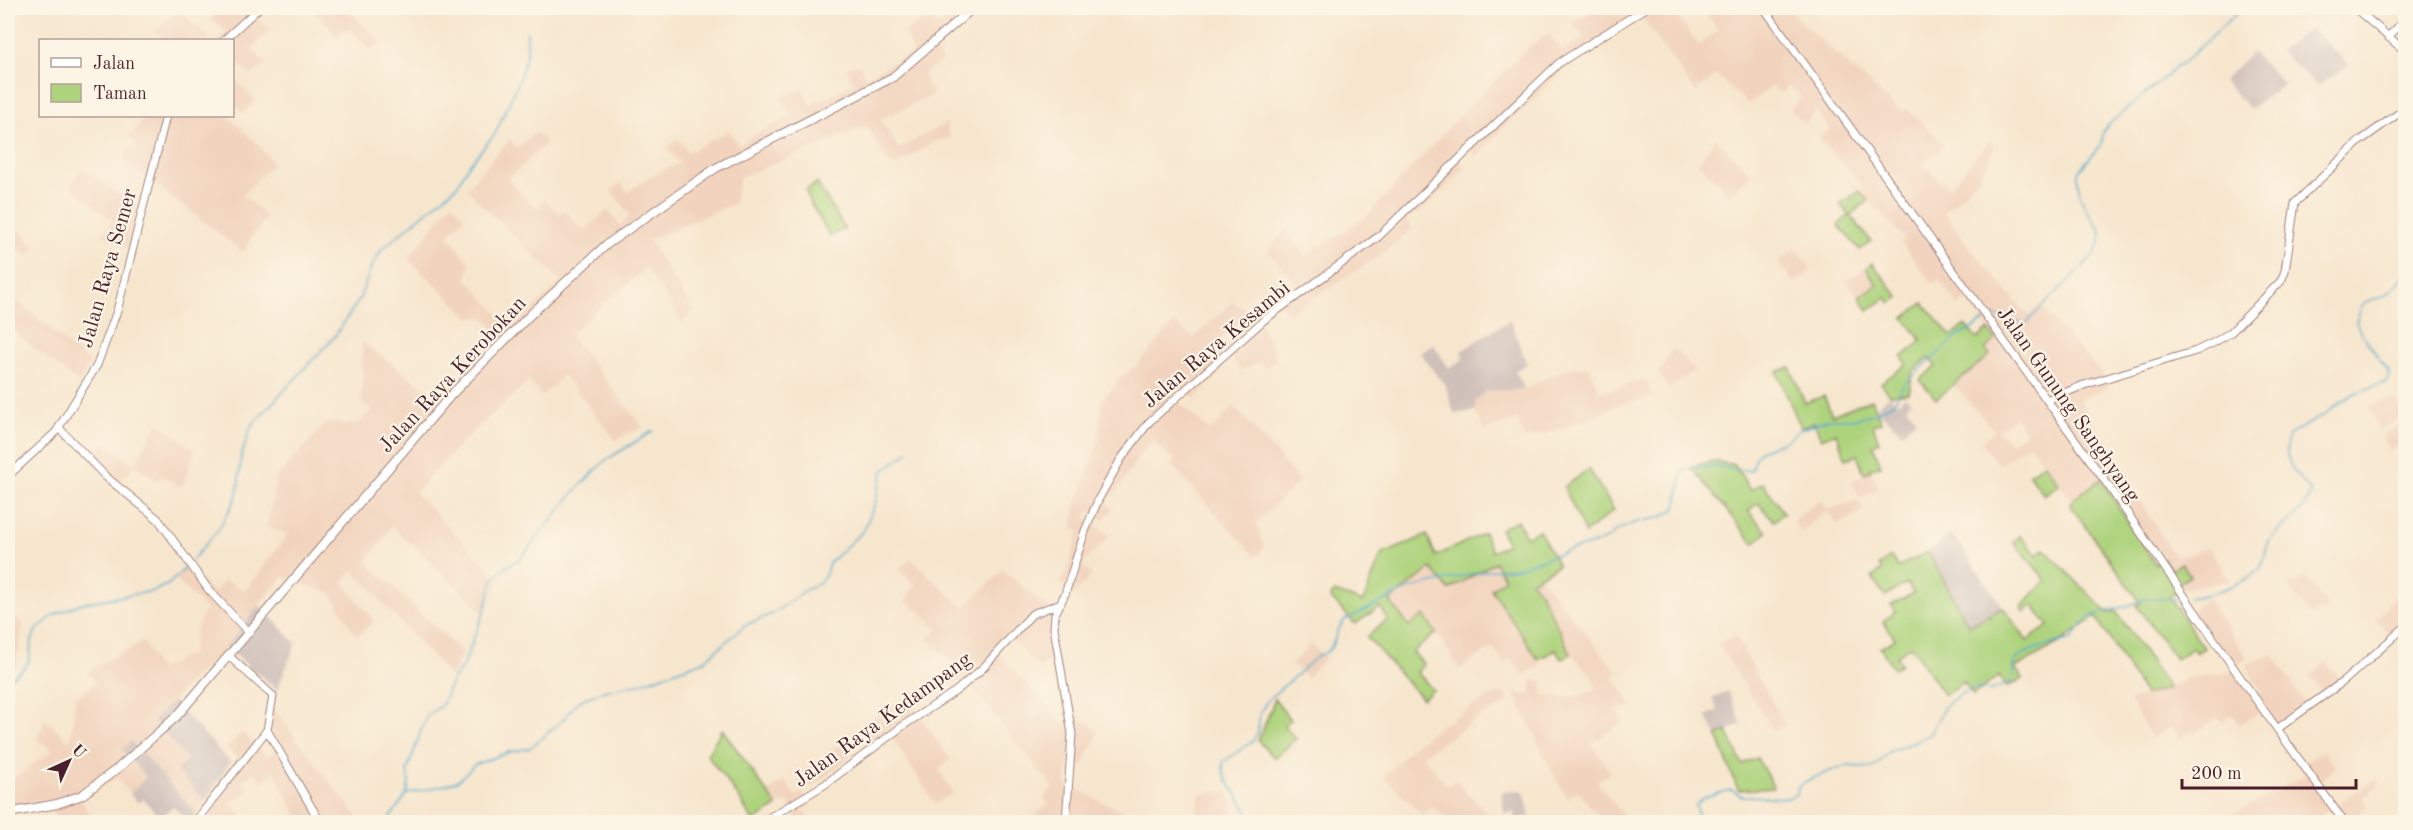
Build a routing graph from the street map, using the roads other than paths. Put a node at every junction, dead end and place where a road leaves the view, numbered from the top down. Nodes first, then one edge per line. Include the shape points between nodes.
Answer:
1 (259, 8) edge
2 (973, 8) edge
3 (1646, 8) edge
4 (1764, 8) edge
5 (2355, 8) edge
6 (2406, 19) edge
7 (2388, 37) junction
8 (225, 39) edge
9 (2406, 52) edge
10 (2406, 108) edge
11 (166, 117) edge
12 (2047, 400) junction
13 (58, 428) junction
14 (8, 476) edge
15 (1061, 603) junction
16 (1041, 610) junction
17 (1055, 614) junction
18 (2406, 626) edge
19 (249, 633) junction
20 (230, 657) junction
21 (2277, 729) junction
22 (267, 730) junction
23 (8, 813) edge
24 (195, 822) edge
25 (320, 822) edge
26 (762, 822) edge
27 (1066, 822) edge
28 (2344, 822) edge

1 - 8 street
2 - 19 main road, Jalan Raya Kerobokan via 893,77 716,168 588,260 452,394
3 - 15 street, Jalan Raya Kesambi via 1558,63 1378,237 1264,320 1158,413 1137,435 1099,498
4 - 12 street, Jalan Gunung Sanghyang
5 - 7 street
6 - 7 street
7 - 9 street
10 - 12 street via 2360,141 2295,203 2281,281 2231,332 2201,349
11 - 13 street, Jalan Raya Semer via 111,332 89,380
12 - 21 street, Jalan Gunung Sanghyang
13 - 14 street, Jalan Raya Semer
13 - 19 street via 106,477 151,512 208,589
15 - 16 street, Jalan Raya Kedampang
15 - 17 street, Jalan Raya Kesambi
16 - 17 street
16 - 26 street, Jalan Raya Kedampang via 1023,622 956,692 824,785
17 - 27 street via 1072,734
18 - 21 street via 2344,681
19 - 20 main road, Jalan Raya Kerobokan
20 - 22 street via 273,696
20 - 23 main road, Jalan Raya Kerobokan via 177,716 102,781 67,801
21 - 28 street, Jalan Gunung Sanghyang
22 - 24 street
22 - 25 street

